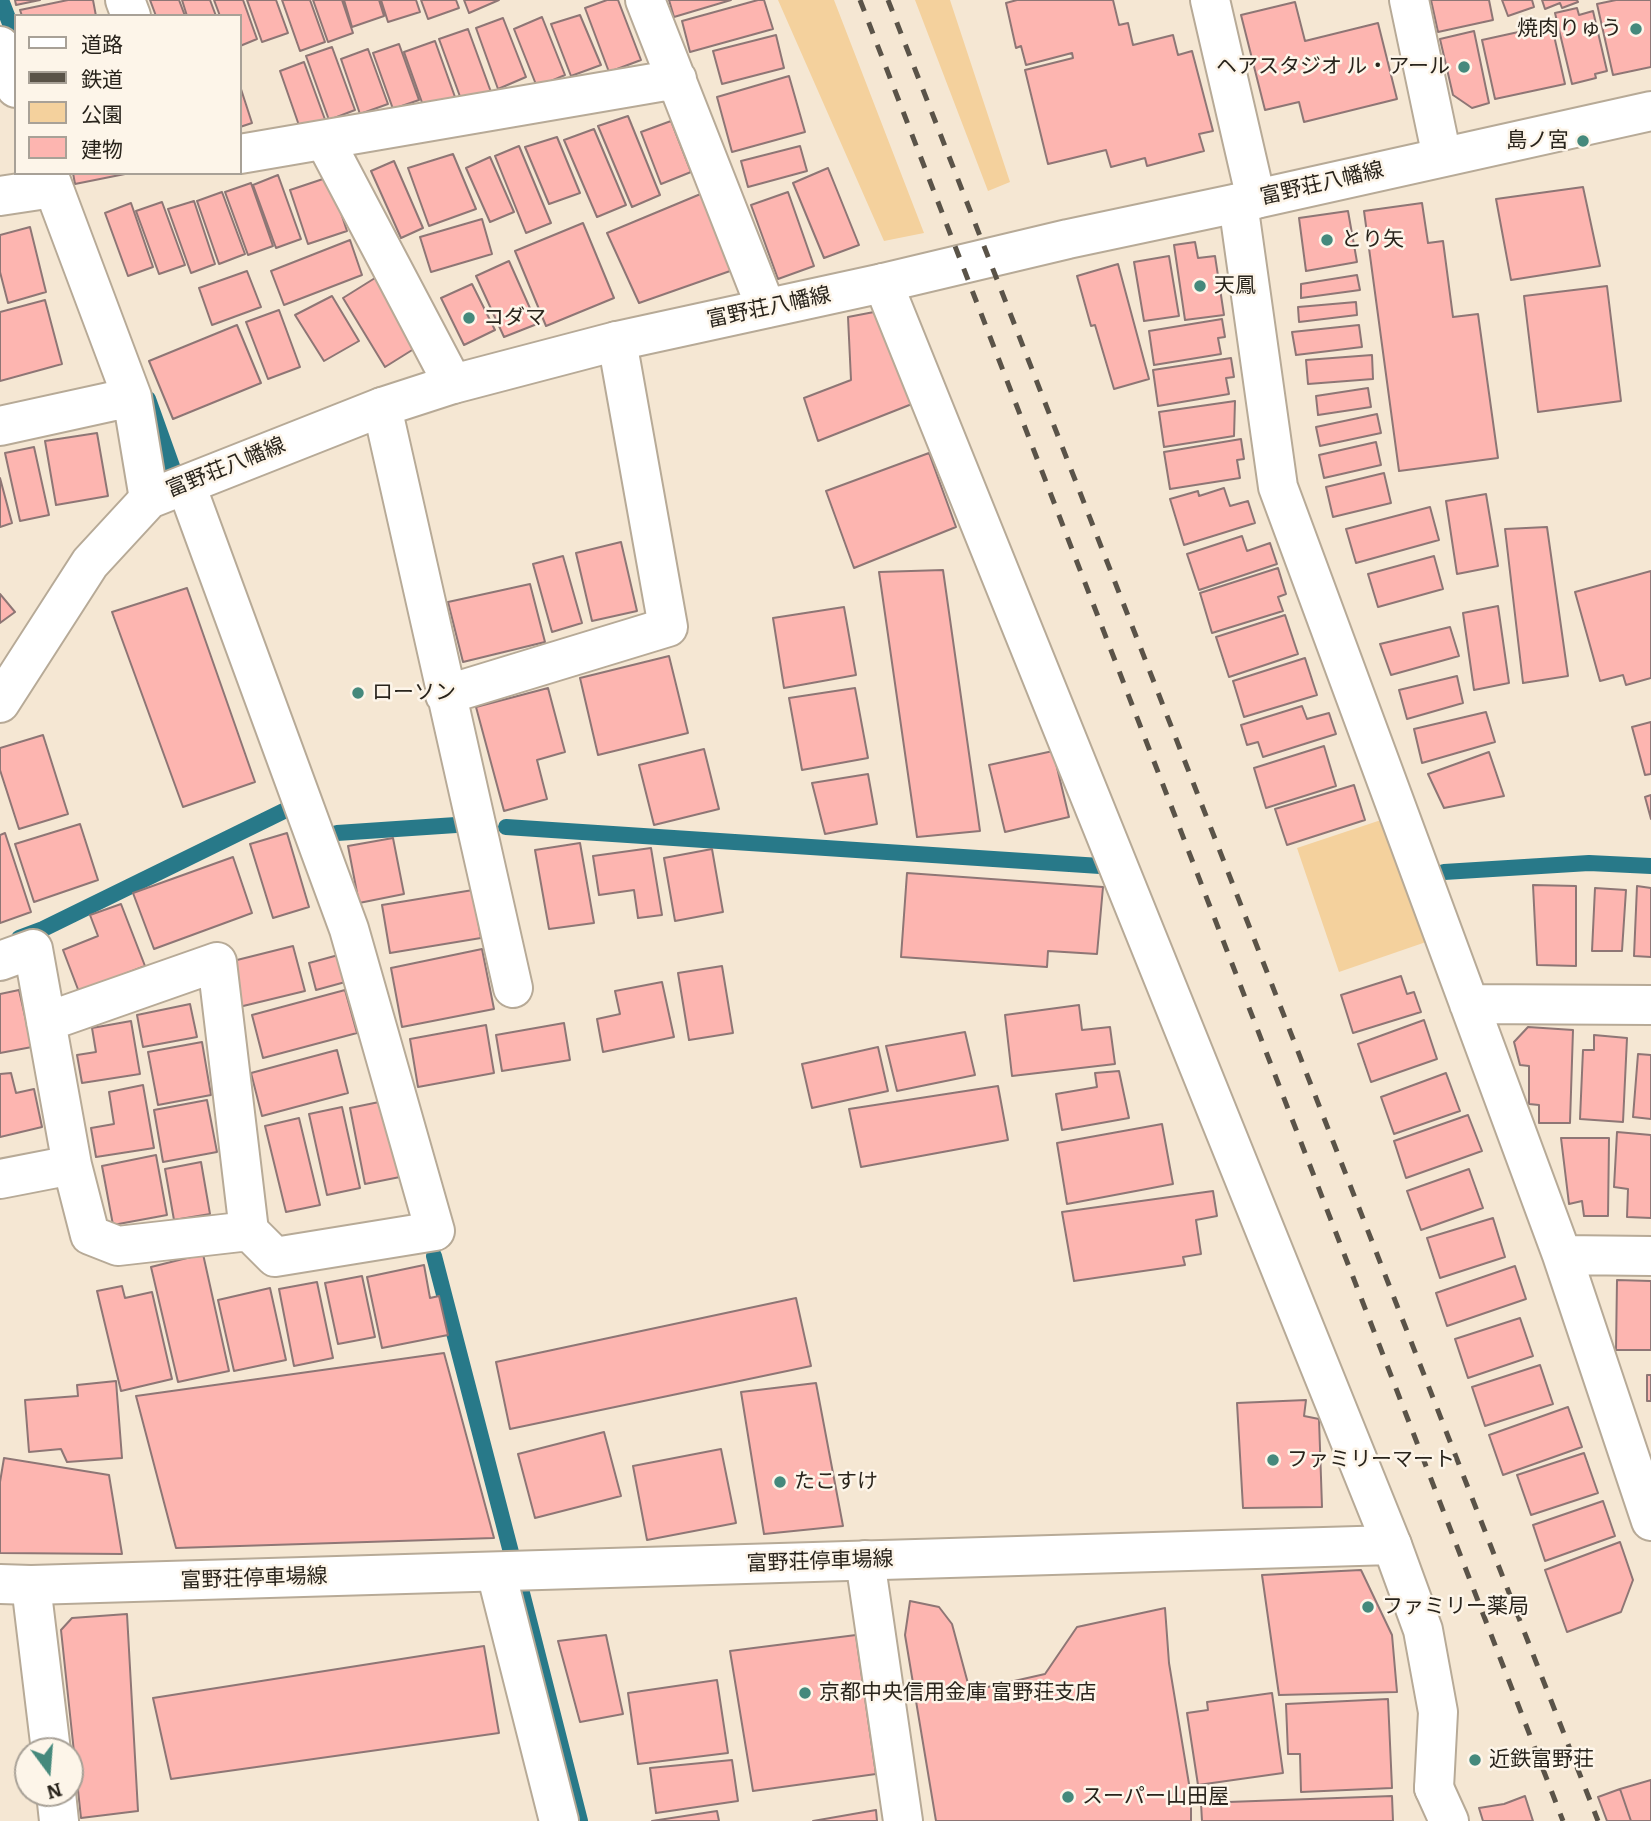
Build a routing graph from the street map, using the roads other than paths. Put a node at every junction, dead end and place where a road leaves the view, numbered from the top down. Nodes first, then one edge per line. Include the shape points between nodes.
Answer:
1 (645, 0) edge
2 (1210, 0) edge
3 (1409, 0) edge
4 (0, 47) edge
5 (677, 79) junction
6 (14, 83) edge
7 (1651, 111) edge
8 (325, 141) junction
9 (242, 154) edge
10 (1442, 157) junction
11 (51, 181) edge
12 (0, 196) edge
13 (1247, 201) junction
14 (883, 283) junction
15 (766, 308) junction
16 (617, 341) junction
17 (453, 384) junction
18 (132, 397) junction
19 (382, 407) junction
20 (0, 426) edge
21 (186, 485) junction
22 (149, 499) junction
23 (445, 695) junction
24 (0, 704) edge
25 (0, 961) edge
26 (513, 988) dead end
27 (1469, 1004) junction
28 (1651, 1005) edge
29 (46, 1022) junction
30 (72, 1165) junction
31 (0, 1179) edge
32 (249, 1231) junction
33 (1562, 1255) junction
34 (1651, 1256) edge
35 (1651, 1521) edge
36 (1392, 1545) junction
37 (865, 1560) junction
38 (496, 1572) junction
39 (15, 1585) edge
40 (48, 1737) edge
41 (1441, 1804) edge
42 (559, 1821) edge
43 (903, 1821) edge

1 - 5 street
2 - 13 street
3 - 10 street
4 - 6 street
5 - 8 street
5 - 15 street
7 - 10 street, 富野荘八幡線
8 - 9 street
8 - 17 street
10 - 13 street, 富野荘八幡線
11 - 12 street
11 - 18 street
13 - 14 street, 富野荘八幡線
13 - 27 street via 1278,487
14 - 15 street, 富野荘八幡線
14 - 36 street
15 - 16 street, 富野荘八幡線
16 - 17 street, 富野荘八幡線
16 - 23 street via 668,627
17 - 19 street, 富野荘八幡線
18 - 20 street
18 - 22 street
19 - 21 street, 富野荘八幡線
19 - 23 street
21 - 22 street, 富野荘八幡線
21 - 32 street via 349,929 435,1231 275,1257
22 - 24 street, 富野荘八幡線 via 90,562
23 - 26 street
25 - 29 street via 33,949
27 - 28 street
27 - 33 street
29 - 30 street
29 - 32 street via 217,962
30 - 31 street
30 - 32 street via 90,1235 118,1246
33 - 34 street
33 - 35 street
36 - 37 street, 富野荘停車場線
36 - 41 street via 1423,1630 1438,1712
37 - 38 street, 富野荘停車場線
37 - 43 street
38 - 39 street, 富野荘停車場線
38 - 42 street
39 - 40 street

